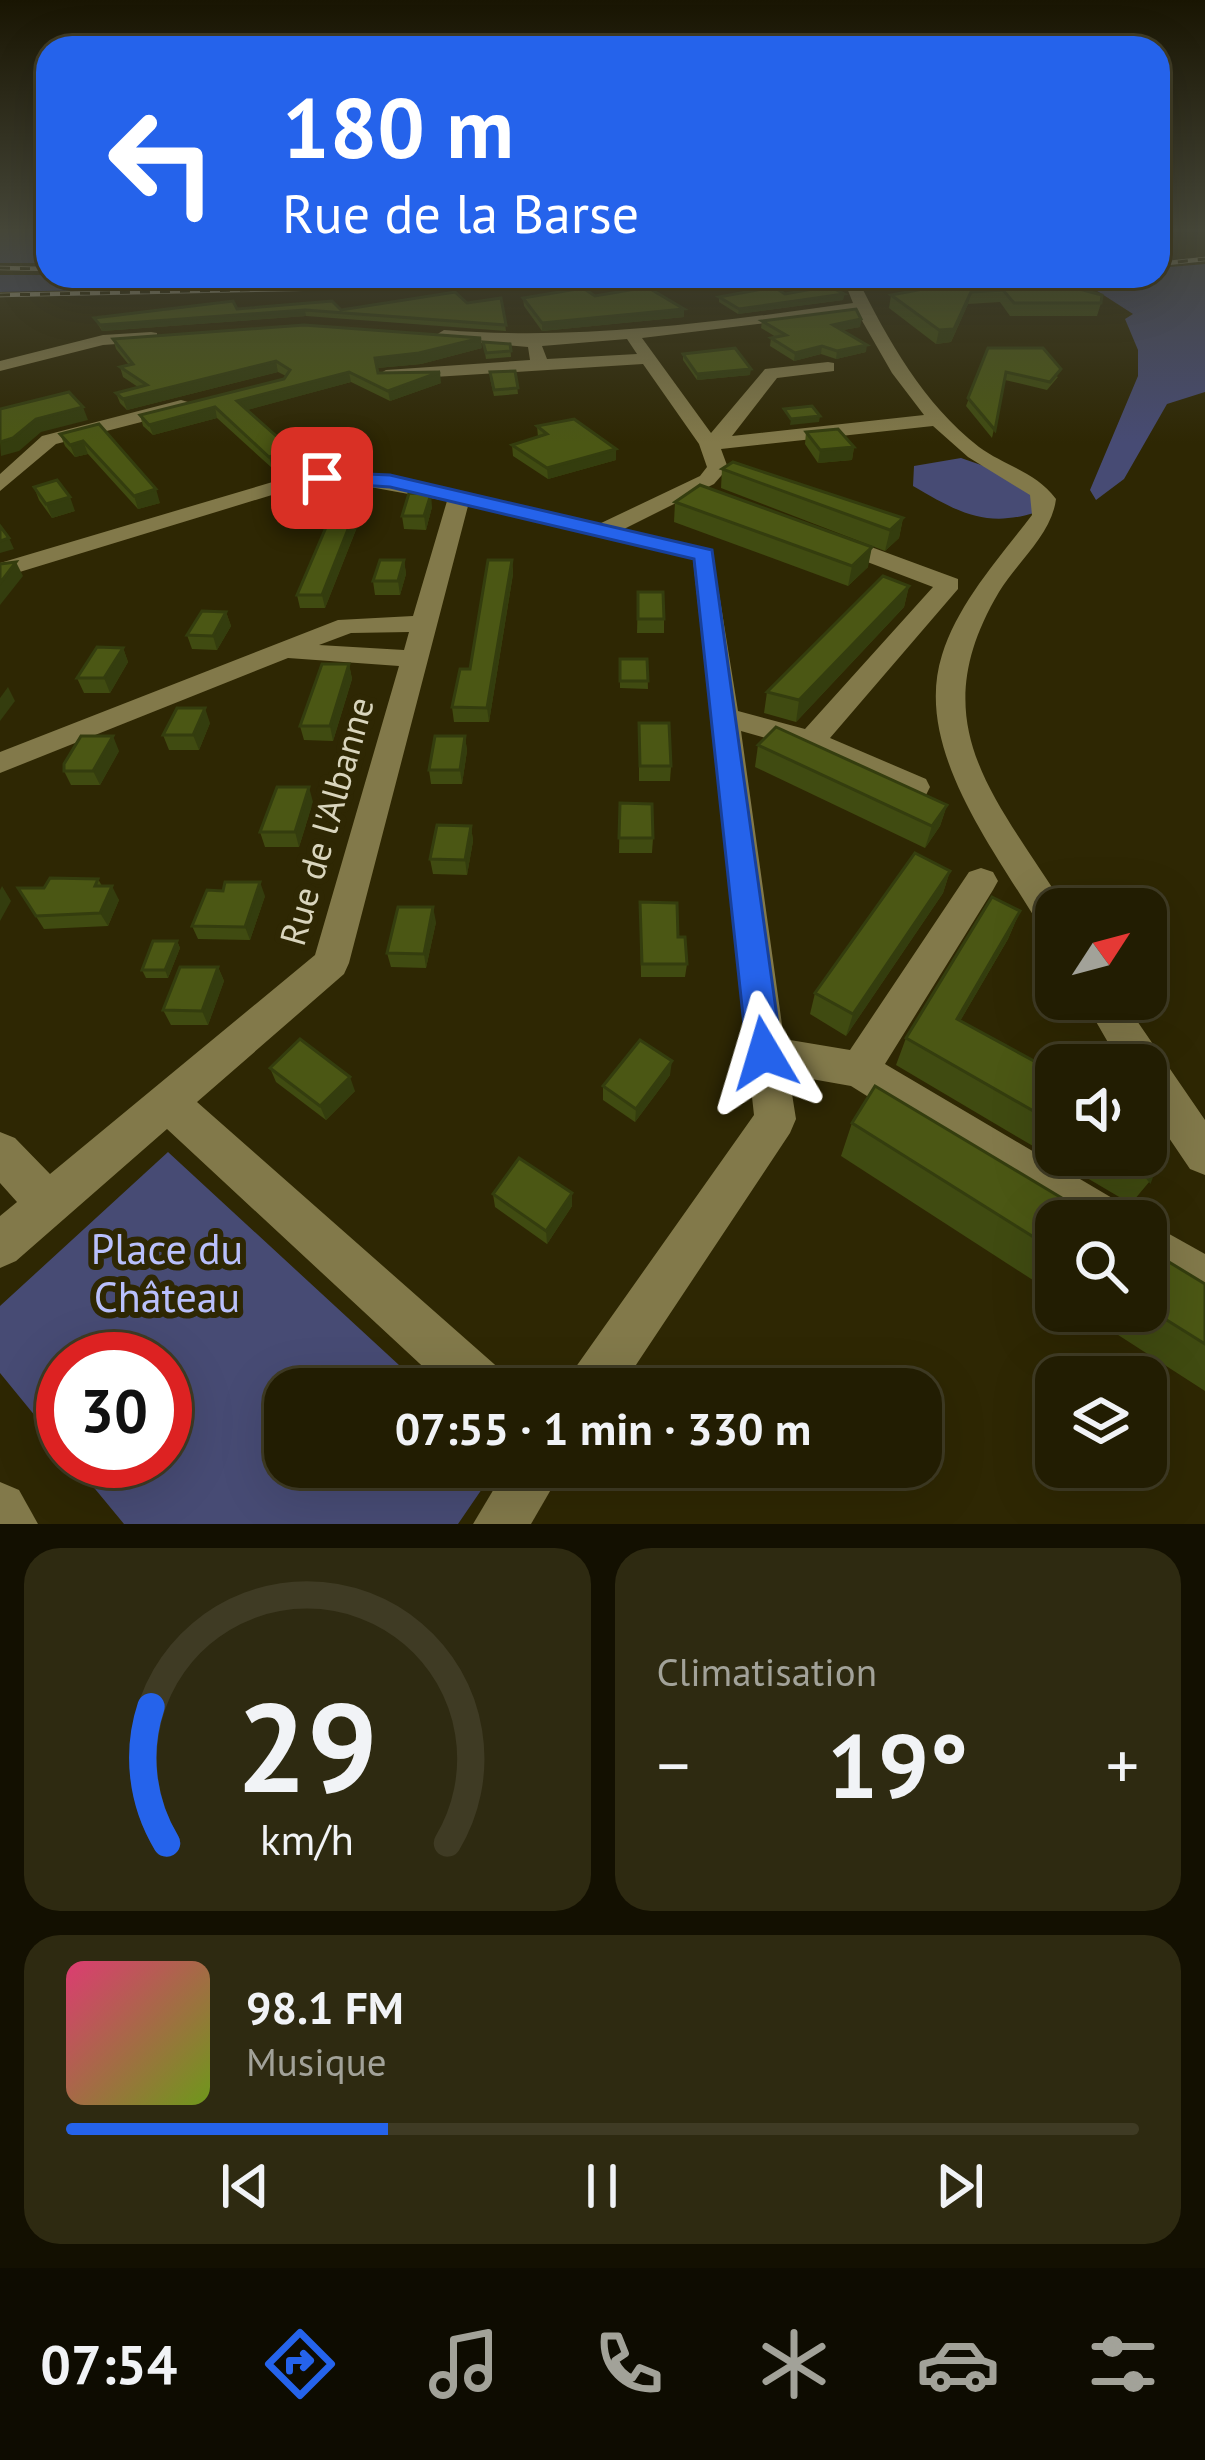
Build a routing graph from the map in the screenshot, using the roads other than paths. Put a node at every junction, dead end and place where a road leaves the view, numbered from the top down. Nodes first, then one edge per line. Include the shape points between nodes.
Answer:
1 (859, 301) edge
2 (861, 307) junction
3 (419, 334) edge
4 (632, 334) junction
5 (171, 335) edge
6 (532, 342) junction
7 (649, 358) junction
8 (540, 365) junction
9 (0, 366) edge
10 (828, 368) dead end
11 (386, 375) edge
12 (210, 399) edge
13 (942, 419) junction
14 (709, 443) junction
15 (0, 485) edge
16 (690, 489) junction
17 (459, 497) junction
18 (733, 505) edge
19 (604, 530) junction
20 (820, 536) edge
21 (0, 571) edge
22 (423, 624) junction
23 (283, 652) junction
24 (413, 659) junction
25 (722, 716) junction
26 (811, 741) junction
27 (0, 763) edge
28 (915, 788) edge
29 (981, 881) dead end
30 (1035, 888) edge
31 (764, 1053) junction
32 (859, 1070) junction
33 (1167, 1101) edge
34 (169, 1104) junction
35 (0, 1152) edge
36 (1205, 1155) edge
37 (1073, 1200) edge
38 (48, 1204) junction
39 (0, 1246) edge
40 (1167, 1257) edge
41 (1205, 1280) edge
42 (461, 1368) edge
43 (605, 1368) edge
44 (524, 1488) edge
45 (0, 1509) edge
46 (11, 1524) edge
47 (500, 1524) edge

1 - 2 street
2 - 4 street
2 - 13 street via 883,351
3 - 6 street
4 - 6 street
4 - 7 street
5 - 9 street via 103,340
6 - 8 street
7 - 8 street
7 - 14 street
8 - 11 street
10 - 14 street via 771,374
12 - 15 street via 49,440
13 - 14 street
13 - 30 street via 976,454 1045,499 1043,515 987,591 955,654 948,708 961,765
14 - 16 street via 718,469
16 - 18 street
16 - 19 street
17 - 19 street
17 - 21 street via 370,478 296,482
17 - 22 street, Rue de l'Albanne
19 - 25 street via 704,555
20 - 26 street via 949,584
22 - 23 street via 347,626
22 - 24 street, Rue de l'Albanne
23 - 24 street
23 - 27 street
24 - 34 street, Rue de l'Albanne via 332,963
25 - 26 street
25 - 31 street
26 - 28 street
29 - 32 street
31 - 32 street
31 - 43 street via 775,1118
32 - 37 street
33 - 36 street
34 - 38 street
34 - 42 street
35 - 38 street
38 - 39 street
40 - 41 street
44 - 47 street
45 - 46 street

